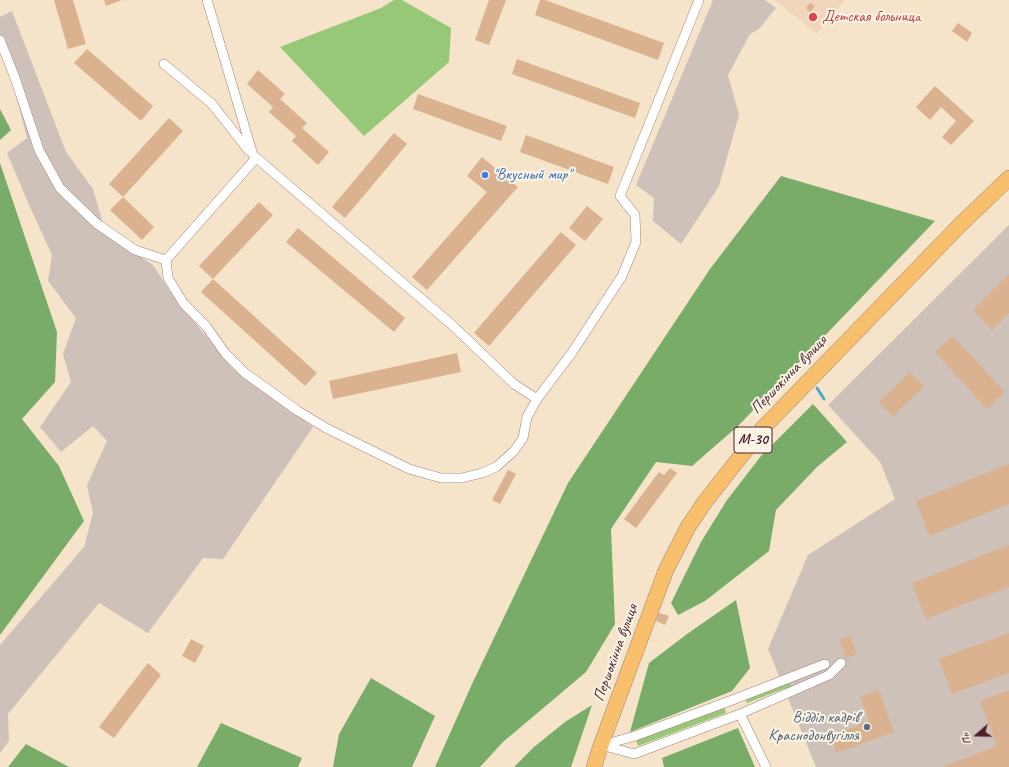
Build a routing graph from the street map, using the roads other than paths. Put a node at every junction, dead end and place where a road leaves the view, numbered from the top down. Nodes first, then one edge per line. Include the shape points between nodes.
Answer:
1 (207, 0) edge
2 (699, 0) edge
3 (0, 40) edge
4 (164, 64) dead end
5 (254, 156) junction
6 (1009, 178) edge
7 (166, 260) junction
8 (537, 399) junction
9 (841, 663) dead end
10 (825, 664) dead end
11 (740, 714) junction
12 (601, 745) junction
13 (594, 767) edge
14 (766, 767) edge

1 - 5 street
2 - 8 street via 620,196 635,215 636,242 622,276 571,354
3 - 7 street via 39,150 60,188 96,223 135,250
4 - 5 street via 212,104
5 - 7 street
5 - 8 street via 451,324 514,384
6 - 12 highway, Першокінна вулиця / М-30 via 763,428 704,503 688,527 666,570
7 - 8 street via 168,278 184,304 245,373 326,428 409,469 441,478 462,478 496,467 514,451 523,438 527,417
9 - 11 street via 829,675
10 - 12 street via 735,700 635,736
11 - 12 street via 634,754
11 - 14 street
12 - 13 highway, Першокінна вулиця / М-30

